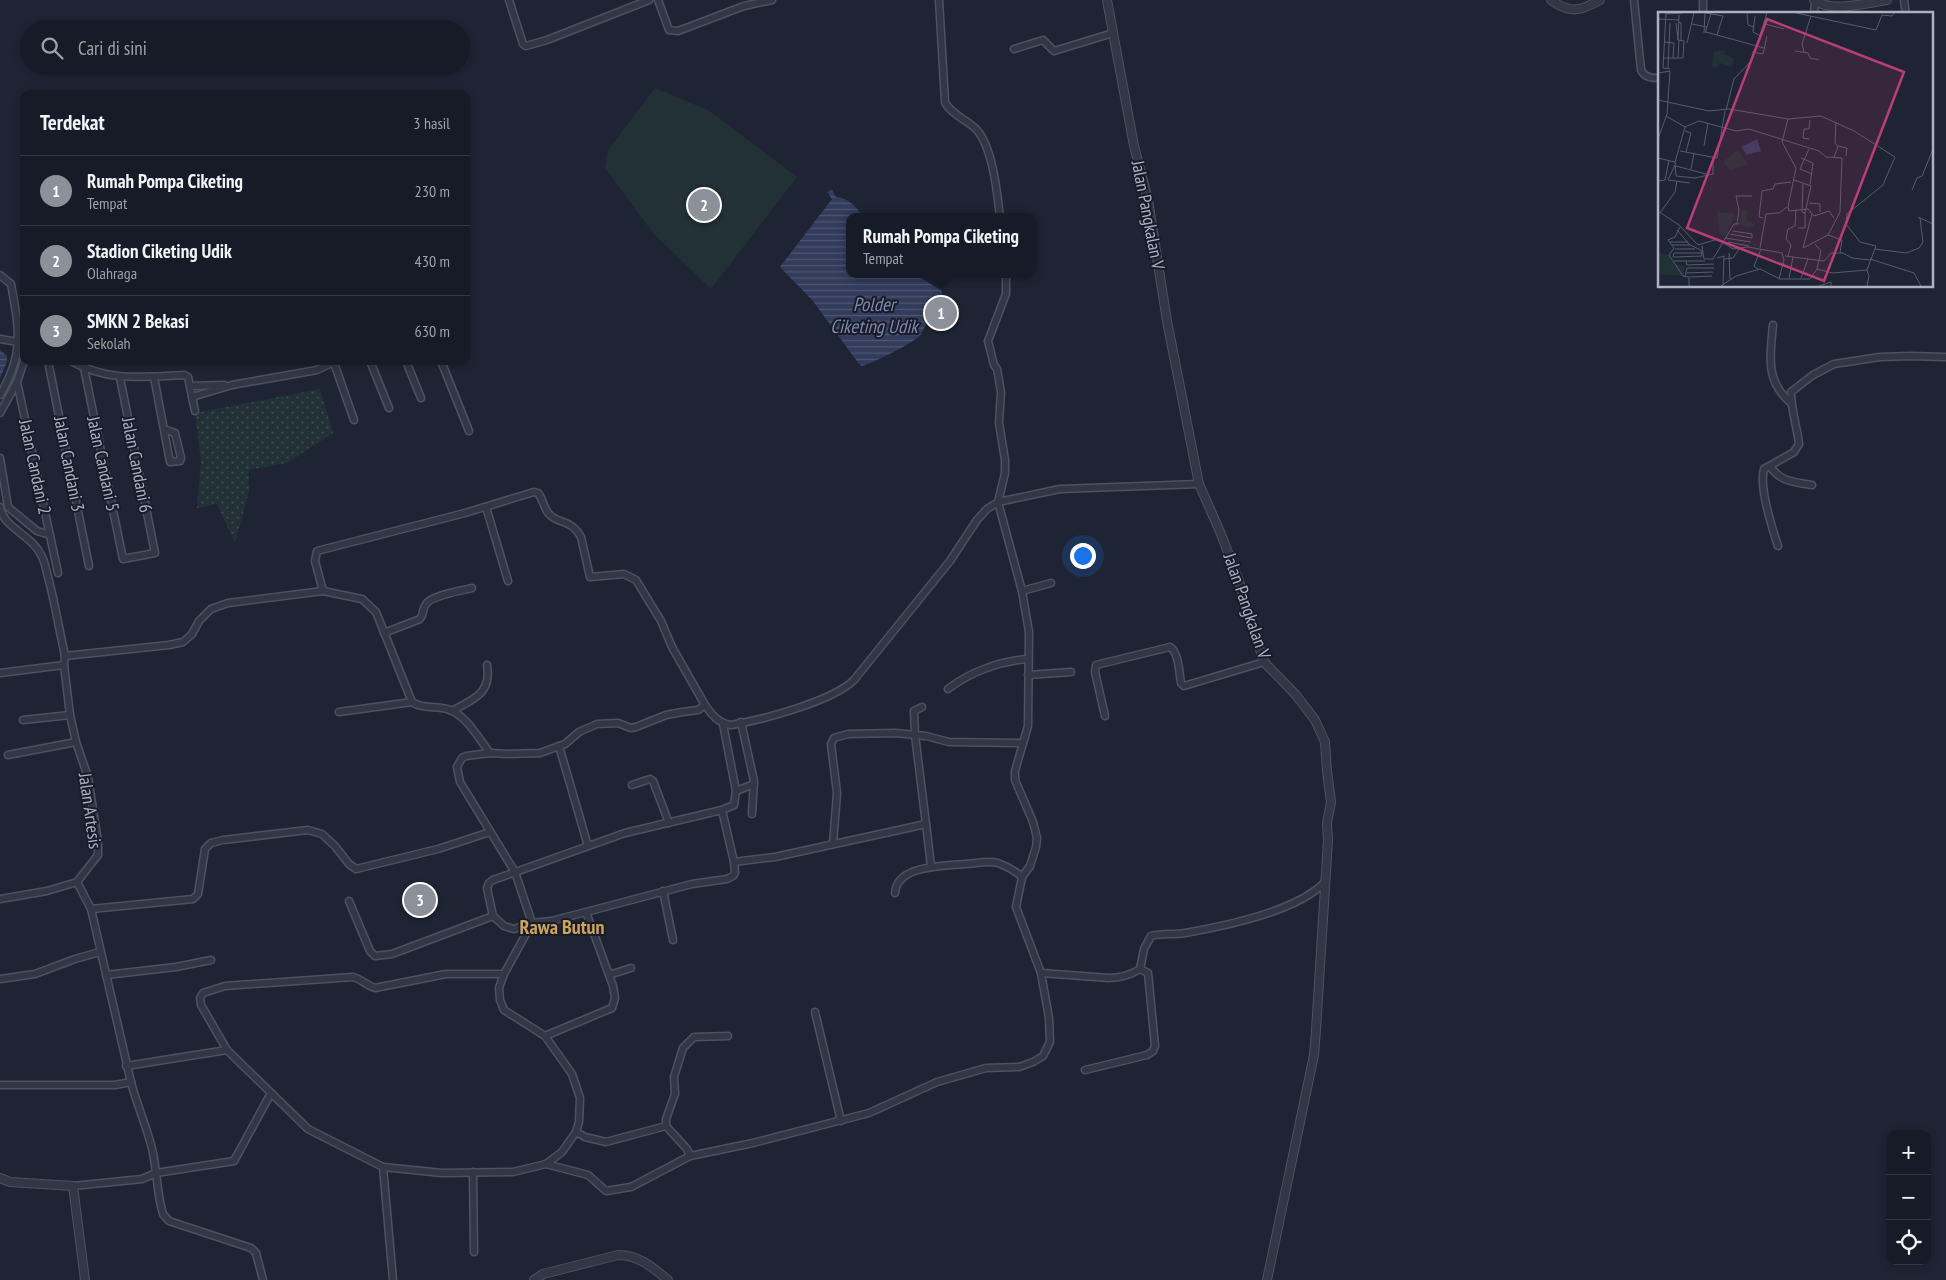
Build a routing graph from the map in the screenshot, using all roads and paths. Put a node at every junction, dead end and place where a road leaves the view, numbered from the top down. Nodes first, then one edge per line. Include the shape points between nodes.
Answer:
1 (510, 0) edge
2 (649, 0) edge
3 (658, 0) edge
4 (772, 0) edge
5 (939, 0) edge
6 (1106, 0) edge
7 (1551, 0) edge
8 (1600, 0) edge
9 (1634, 0) edge
10 (1888, 0) edge
11 (1814, 1) edge
12 (1113, 33) junction
13 (1014, 49) dead end
14 (1658, 78) edge
15 (999, 213) edge
16 (0, 275) edge
17 (1006, 278) edge
18 (1773, 325) dead end
19 (20, 335) edge
20 (0, 339) edge
21 (20, 342) edge
22 (20, 344) edge
23 (1946, 357) edge
24 (23, 365) edge
25 (49, 365) edge
26 (78, 365) edge
27 (328, 365) edge
28 (336, 365) edge
29 (372, 365) edge
30 (408, 365) edge
31 (444, 365) edge
32 (84, 368) junction
33 (154, 377) junction
34 (120, 378) junction
35 (17, 382) junction
36 (232, 385) junction
37 (190, 386) junction
38 (0, 395) edge
39 (192, 397) junction
40 (421, 398) dead end
41 (1791, 403) junction
42 (389, 408) dead end
43 (195, 411) dead end
44 (0, 413) edge
45 (354, 420) dead end
46 (164, 429) junction
47 (469, 431) dead end
48 (0, 458) edge
49 (1770, 466) junction
50 (1199, 484) junction
51 (1812, 485) dead end
52 (998, 502) junction
53 (0, 507) edge
54 (486, 507) junction
55 (50, 535) junction
56 (1778, 546) dead end
57 (155, 552) joint
58 (89, 566) dead end
59 (58, 573) dead end
60 (508, 581) dead end
61 (1051, 583) dead end
62 (472, 588) dead end
63 (324, 591) junction
64 (1022, 591) junction
65 (384, 633) junction
66 (65, 656) junction
67 (1028, 659) junction
68 (1264, 662) junction
69 (64, 665) junction
70 (487, 666) dead end
71 (1072, 672) dead end
72 (0, 673) edge
73 (1028, 675) junction
74 (948, 688) dead end
75 (412, 702) junction
76 (705, 705) junction
77 (922, 707) dead end
78 (452, 711) junction
79 (339, 712) dead end
80 (70, 715) junction
81 (1105, 716) dead end
82 (23, 720) dead end
83 (741, 722) junction
84 (723, 724) junction
85 (915, 734) junction
86 (76, 742) junction
87 (1023, 744) junction
88 (559, 746) junction
89 (490, 753) junction
90 (8, 756) dead end
91 (754, 784) junction
92 (632, 785) dead end
93 (736, 792) junction
94 (722, 810) junction
95 (752, 814) dead end
96 (669, 823) junction
97 (926, 824) junction
98 (490, 832) junction
99 (833, 844) junction
100 (588, 846) junction
101 (734, 862) junction
102 (931, 866) junction
103 (515, 872) junction
104 (1022, 877) junction
105 (77, 882) junction
106 (1324, 883) junction
107 (662, 891) junction
108 (894, 893) dead end
109 (0, 899) edge
110 (349, 901) dead end
111 (90, 909) junction
112 (586, 912) junction
113 (494, 916) junction
114 (532, 923) junction
115 (673, 940) dead end
116 (100, 952) junction
117 (211, 960) dead end
118 (631, 968) dead end
119 (1140, 969) junction
120 (1041, 973) junction
121 (504, 974) junction
122 (106, 975) junction
123 (609, 976) junction
124 (0, 979) edge
125 (816, 1012) dead end
126 (545, 1036) junction
127 (728, 1036) dead end
128 (227, 1050) junction
129 (126, 1066) junction
130 (1085, 1070) dead end
131 (130, 1082) junction
132 (0, 1084) edge
133 (271, 1093) junction
134 (841, 1121) junction
135 (666, 1126) junction
136 (576, 1132) junction
137 (690, 1156) junction
138 (546, 1164) junction
139 (383, 1166) junction
140 (474, 1172) junction
141 (156, 1173) junction
142 (0, 1178) edge
143 (73, 1186) junction
144 (474, 1252) dead end
145 (85, 1280) edge
146 (263, 1280) edge
147 (393, 1280) edge
148 (534, 1280) edge
149 (668, 1280) edge
150 (1268, 1280) edge

1 - 2 street via 522,44 526,46
3 - 4 street via 667,26 678,31 744,6
5 - 15 street via 945,102 976,130 985,144
6 - 12 street, Jalan Pangkalan V
7 - 8 street via 1578,10
9 - 14 street via 1641,70 1648,77
10 - 11 street via 1838,7
12 - 13 street via 1054,51 1043,40
12 - 50 street, Jalan Pangkalan V via 1134,146 1148,200
16 - 19 street via 11,284
17 - 52 street via 1006,294 988,341 1001,392 999,423 1005,473
18 - 41 street via 1770,364 1776,388
20 - 21 street
22 - 38 street
23 - 41 street via 1880,357 1834,364 1791,392
24 - 35 street
25 - 58 street, Jalan Candani 3
26 - 32 street
27 - 36 street via 317,370
28 - 45 street
29 - 42 street
30 - 40 street
31 - 47 street
32 - 34 street
32 - 57 street, Jalan Candani 5 via 123,559
33 - 34 street
33 - 37 street via 184,375 188,377
33 - 46 street
34 - 57 street, Jalan Candani 6
35 - 44 street
35 - 55 street, Jalan Candani 2
36 - 37 street
36 - 39 street
37 - 39 street
39 - 43 street
41 - 49 street via 1799,444 1794,452
46 - 46 street via 170,462 180,461 175,433
48 - 55 street via 8,506 37,531
49 - 51 street via 1776,475 1784,479
49 - 56 street via 1762,474
50 - 52 street via 1060,490
50 - 68 street, Jalan Pangkalan V via 1222,534
52 - 64 street
52 - 83 street via 978,520 950,561 847,687 811,703
53 - 66 street, Jalan Artesis via 8,523 36,545 43,557
54 - 60 street
54 - 63 street via 317,551 315,560
54 - 76 street via 538,493 548,513 574,526 581,537 590,577 624,574 636,580
55 - 59 street, Jalan Candani 2
61 - 64 street
62 - 65 street via 431,599 425,604 420,619
63 - 65 street via 362,599 376,612
63 - 66 street via 245,600 211,608 183,642
64 - 67 street via 1029,632
65 - 75 street
66 - 69 street, Jalan Artesis
67 - 73 street
67 - 74 street via 981,670
68 - 81 street via 1184,686 1170,647 1096,665
68 - 106 street, Jalan Pangkalan V via 1296,695 1315,720 1325,742 1331,802
69 - 72 street
69 - 80 street, Jalan Artesis
70 - 78 street via 485,686 469,703
71 - 73 street
73 - 87 street via 1028,726
75 - 78 street
75 - 79 street
76 - 84 street
76 - 88 street via 698,710 666,716 636,728 597,724
77 - 85 street via 914,711
78 - 89 street via 465,721
80 - 82 street
80 - 86 street, Jalan Artesis
83 - 84 street
83 - 91 street
84 - 93 street
85 - 87 street via 949,742
85 - 97 street
85 - 99 street via 848,734 831,740 837,793
86 - 90 street
86 - 105 street, Jalan Artesis via 88,777 98,842 98,855
87 - 104 street via 1015,780 1037,838 1030,866
88 - 89 street via 540,753
88 - 100 street
89 - 98 street via 466,756 457,767 460,782
91 - 93 street
91 - 95 street
92 - 96 street via 650,779 653,781
93 - 94 street via 734,805
94 - 96 street
94 - 101 street
96 - 100 street
97 - 99 street
97 - 102 street
98 - 103 street
98 - 111 street via 438,849 356,868 322,834 308,830 223,840 204,849 198,894 193,899
99 - 101 street via 756,861
100 - 103 street
101 - 107 street via 735,873 727,879
102 - 104 street via 998,863
102 - 108 street via 902,878
103 - 113 street via 487,885
103 - 114 street
104 - 120 street via 1016,907
105 - 109 street via 47,892
105 - 111 street
106 - 119 street via 1309,895 1231,924 1151,936 1144,949
106 - 150 street, Jalan Pangkalan V via 1314,1055
107 - 112 street
107 - 115 street
110 - 113 street via 374,956 392,954
111 - 116 street
112 - 114 street
112 - 123 street
113 - 114 street via 508,928
114 - 121 street
116 - 122 street
116 - 124 street via 35,974
117 - 122 street
118 - 123 street
119 - 120 street via 1118,978
119 - 130 street via 1148,973 1153,1051
120 - 134 street via 1050,1042 1042,1056 1019,1067 986,1068 937,1082 886,1107
121 - 126 street via 498,995 504,1010
121 - 128 street via 446,974 375,988 353,977 225,986 206,991 200,998 201,1005
122 - 129 street
123 - 126 street via 615,998 612,1008
125 - 134 street
126 - 136 street via 572,1074 580,1098
127 - 135 street via 694,1038 683,1048 674,1077 675,1094
128 - 129 street
128 - 133 street
129 - 131 street
131 - 132 street via 114,1085
131 - 141 street via 148,1134
133 - 139 street via 308,1130
133 - 141 street via 234,1161
134 - 137 street
135 - 136 street via 606,1142
135 - 137 street
136 - 138 street via 562,1152
137 - 138 street via 631,1187 606,1192 588,1174
138 - 140 street via 513,1172
139 - 140 street via 442,1173
139 - 147 street
140 - 144 street
141 - 143 street via 142,1178
141 - 146 street via 161,1208 169,1221 251,1248 256,1253
142 - 143 street via 10,1182
143 - 145 street
148 - 149 street via 543,1274 618,1255 630,1255 641,1260

